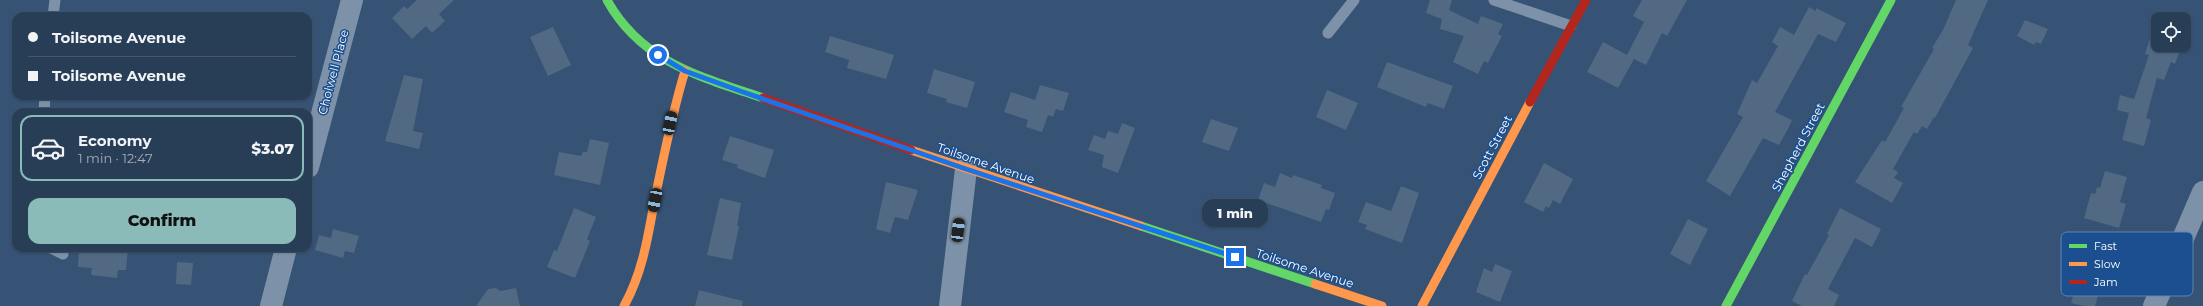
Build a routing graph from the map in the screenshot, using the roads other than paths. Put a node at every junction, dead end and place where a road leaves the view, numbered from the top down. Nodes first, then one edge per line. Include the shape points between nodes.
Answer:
1 (54, 0) edge
2 (352, 0) edge
3 (607, 0) edge
4 (1354, 0) edge
5 (1494, 0) edge
6 (1586, 0) edge
7 (1891, 0) edge
8 (53, 12) edge
9 (1571, 26) junction
10 (1328, 33) dead end
11 (685, 71) junction
12 (312, 152) edge
13 (966, 169) junction
14 (2203, 192) edge
15 (2186, 232) edge
16 (59, 252) edge
17 (285, 252) edge
18 (63, 254) dead end
19 (2158, 296) edge
20 (271, 306) edge
21 (625, 306) edge
22 (950, 306) edge
23 (1382, 306) edge
24 (1422, 306) edge
25 (1726, 306) edge
26 (2154, 306) edge

1 - 8 lane
2 - 12 street, Cholwell Place
3 - 11 street, Toilsome Avenue via 620,21 648,48
4 - 10 lane
5 - 9 lane
6 - 9 street, Scott Street
7 - 25 street, Shepherd Street
9 - 24 street, Scott Street
11 - 13 street, Toilsome Avenue
11 - 21 street via 673,108 643,261
13 - 22 street
13 - 23 street, Toilsome Avenue
14 - 15 street
16 - 18 lane
17 - 20 street
19 - 26 street

